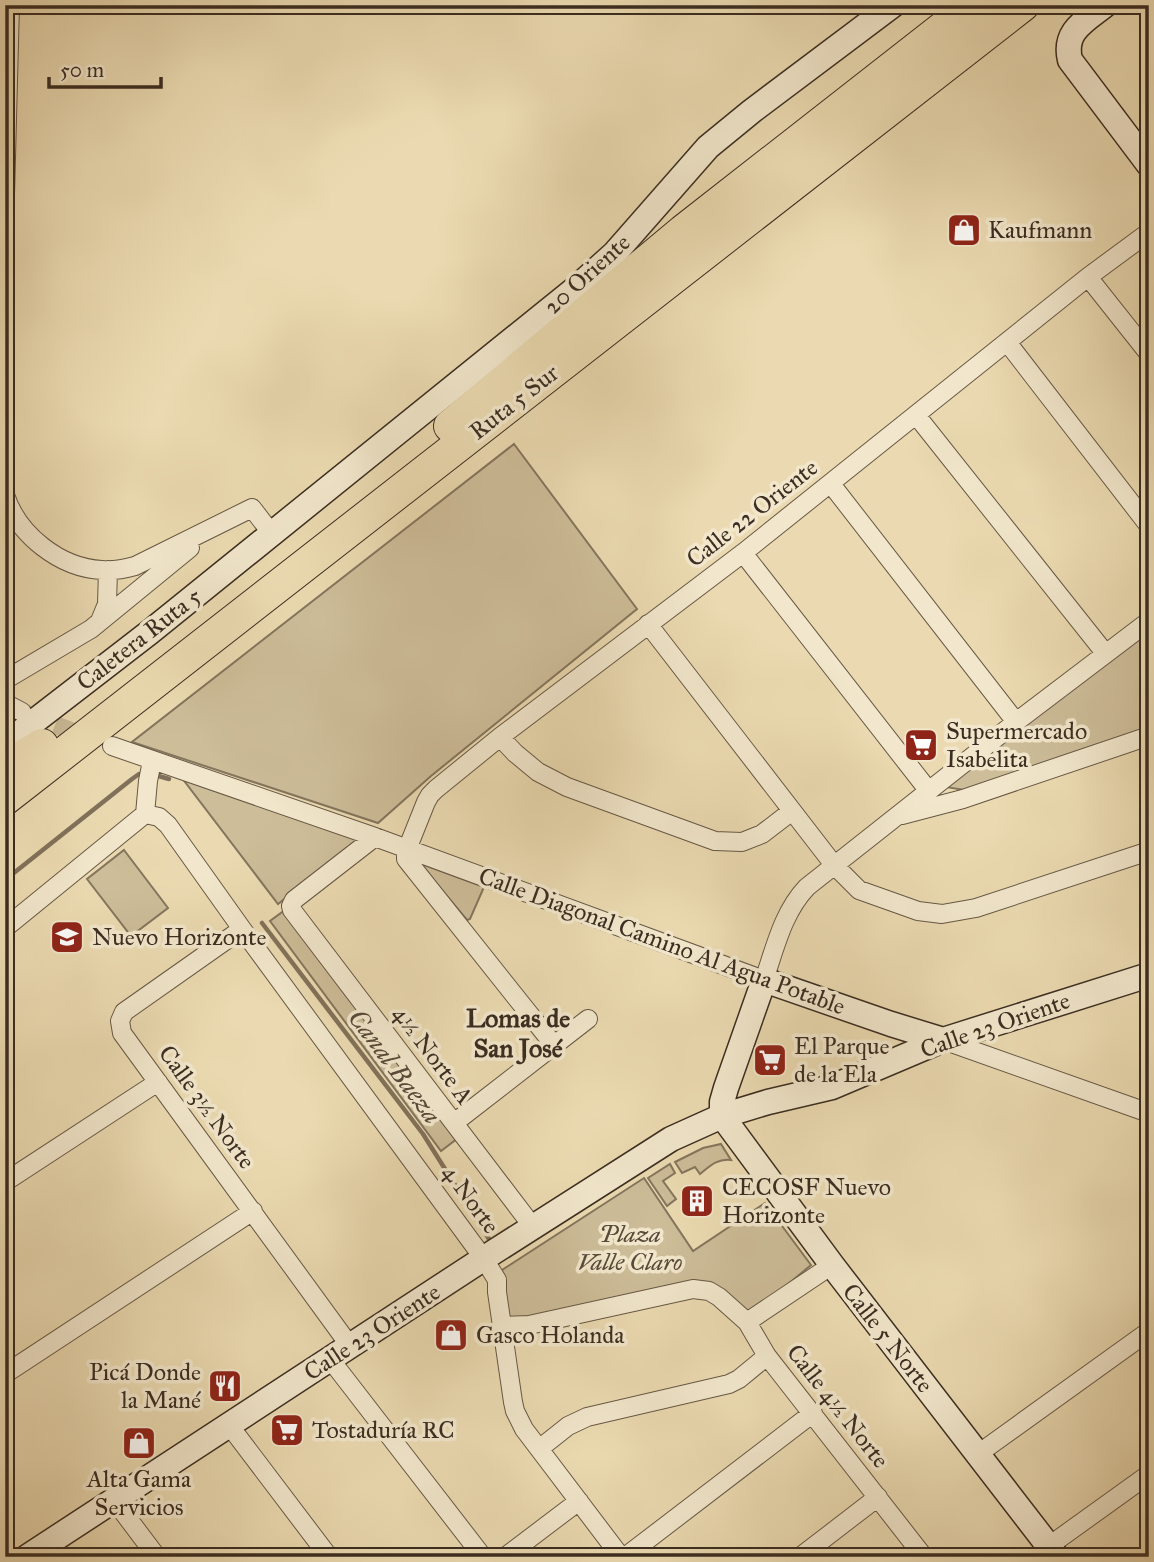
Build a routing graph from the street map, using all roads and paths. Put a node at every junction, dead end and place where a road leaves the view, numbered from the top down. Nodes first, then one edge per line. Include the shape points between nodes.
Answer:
1 (10, 5) edge
2 (893, 5) edge
3 (972, 5) edge
4 (1023, 5) edge
5 (1105, 5) edge
6 (1149, 165) edge
7 (5, 195) edge
8 (1149, 232) edge
9 (1088, 277) junction
10 (1007, 342) junction
11 (1149, 354) edge
12 (916, 415) junction
13 (831, 484) junction
14 (5, 495) edge
15 (219, 525) junction
16 (1149, 526) edge
17 (272, 534) junction
18 (743, 553) junction
19 (108, 570) junction
20 (100, 621) junction
21 (1149, 621) edge
22 (648, 624) junction
23 (1105, 653) junction
24 (5, 680) edge
25 (5, 703) edge
26 (22, 712) tunnel mouth
27 (1016, 722) junction
28 (111, 732) junction
29 (1149, 736) edge
30 (500, 737) junction
31 (5, 744) edge
32 (42, 745) junction
33 (5, 766) edge
34 (150, 770) junction
35 (5, 774) edge
36 (928, 790) junction
37 (5, 799) edge
38 (792, 811) junction
39 (145, 814) junction
40 (895, 817) junction
41 (5, 825) edge
42 (375, 837) junction
43 (407, 848) junction
44 (1149, 851) edge
45 (834, 865) junction
46 (5, 928) edge
47 (242, 929) junction
48 (1149, 975) edge
49 (764, 980) junction
50 (588, 1019) dead end
51 (891, 1024) junction
52 (943, 1040) junction
53 (554, 1045) junction
54 (897, 1059) junction
55 (158, 1082) junction
56 (1149, 1113) edge
57 (722, 1116) junction
58 (454, 1124) junction
59 (5, 1182) edge
60 (253, 1211) junction
61 (533, 1227) junction
62 (486, 1257) junction
63 (832, 1265) junction
64 (747, 1322) junction
65 (501, 1326) junction
66 (1149, 1331) edge
67 (340, 1352) junction
68 (767, 1356) junction
69 (5, 1374) edge
70 (813, 1413) junction
71 (229, 1425) junction
72 (539, 1448) junction
73 (978, 1454) junction
74 (1149, 1474) edge
75 (878, 1497) junction
76 (114, 1500) junction
77 (579, 1501) junction
78 (1053, 1551) edge
79 (27, 1557) edge
80 (157, 1557) edge
81 (329, 1557) edge
82 (483, 1557) edge
83 (505, 1557) edge
84 (623, 1557) edge
85 (800, 1557) edge
86 (924, 1557) edge

1 - 7 street
2 - 17 street, 20 Oriente via 728,129 596,271
3 - 32 highway, Ruta 5 Sur via 683,231 433,440
4 - 28 highway, Ruta 5 Sur
5 - 6 street via 1072,33 1070,60
8 - 9 street, Calle 22 Oriente
9 - 10 street, Calle 22 Oriente
9 - 11 street
10 - 12 street, Calle 22 Oriente
10 - 16 street
12 - 13 street, Calle 22 Oriente
12 - 23 street
13 - 18 street, Calle 22 Oriente
13 - 27 street
14 - 19 street via 17,520 48,551 82,567
15 - 17 street via 252,508
15 - 19 street via 135,566
15 - 20 street
17 - 31 street, Caletera Ruta 5
18 - 22 street, Calle 22 Oriente
18 - 36 street
19 - 20 street via 107,604
20 - 24 street
21 - 23 street
22 - 30 street, Calle 22 Oriente
22 - 38 street
23 - 27 street
25 - 26 street
27 - 36 street
28 - 34 street, Calle Diagonal Camino Al Agua Potable
28 - 37 highway, Ruta 5 Sur
28 - 41 highway
29 - 40 street via 963,799
30 - 38 street via 538,772 567,787 715,841 742,842 762,834
30 - 43 street, Calle 22 Oriente via 430,795
32 - 33 highway
32 - 35 highway, Ruta 5 Sur
34 - 39 street
34 - 42 street, Calle Diagonal Camino Al Agua Potable
36 - 40 street
38 - 45 street
39 - 46 street
39 - 47 street, 4 Norte via 168,825
40 - 45 street
42 - 43 street, Calle Diagonal Camino Al Agua Potable
42 - 58 street, 4½ Norte A via 294,900 294,914
43 - 49 street, Calle Diagonal Camino Al Agua Potable
43 - 53 street via 408,863
44 - 45 street via 943,915 859,890
45 - 49 street via 807,887 790,909
47 - 55 street, Calle 3½ Norte via 124,1012 122,1032
47 - 62 street, 4 Norte
48 - 52 street, Calle 23 Oriente
49 - 51 street, Calle Diagonal Camino Al Agua Potable
49 - 57 street via 726,1088
50 - 53 street
51 - 52 street, Calle Diagonal Camino Al Agua Potable
51 - 54 street via 900,1041
52 - 54 street, Calle 23 Oriente
52 - 56 street, Calle Diagonal Camino Al Agua Potable
53 - 58 street
54 - 57 street, Calle 23 Oriente via 841,1084
55 - 59 street
55 - 60 street, Calle 3½ Norte
57 - 61 street, Calle 23 Oriente via 662,1144
57 - 63 street, Calle 5 Norte
58 - 61 street, 4½ Norte A
60 - 67 street, Calle 3½ Norte
60 - 69 street
61 - 62 street, Calle 23 Oriente
62 - 65 street, 4 Norte via 497,1280
62 - 67 street, Calle 23 Oriente
63 - 64 street
63 - 73 street, Calle 5 Norte
64 - 65 street, Calle 4½ Norte via 719,1297 693,1289 529,1325
64 - 68 street, Calle 4½ Norte
65 - 72 street, 4 Norte via 516,1411
66 - 73 street
67 - 71 street, Calle 23 Oriente
67 - 82 street, Calle 3½ Norte
68 - 70 street, Calle 4½ Norte
68 - 72 street via 729,1384 587,1417
70 - 75 street, Calle 4½ Norte
70 - 84 street
71 - 76 street, Calle 23 Oriente
71 - 81 street
72 - 77 street, 4 Norte
73 - 78 street, Calle 5 Norte
74 - 78 street
75 - 85 street
75 - 86 street, Calle 4½ Norte
76 - 79 street, Calle 23 Oriente
76 - 80 street
77 - 83 street
77 - 84 street, 4 Norte

